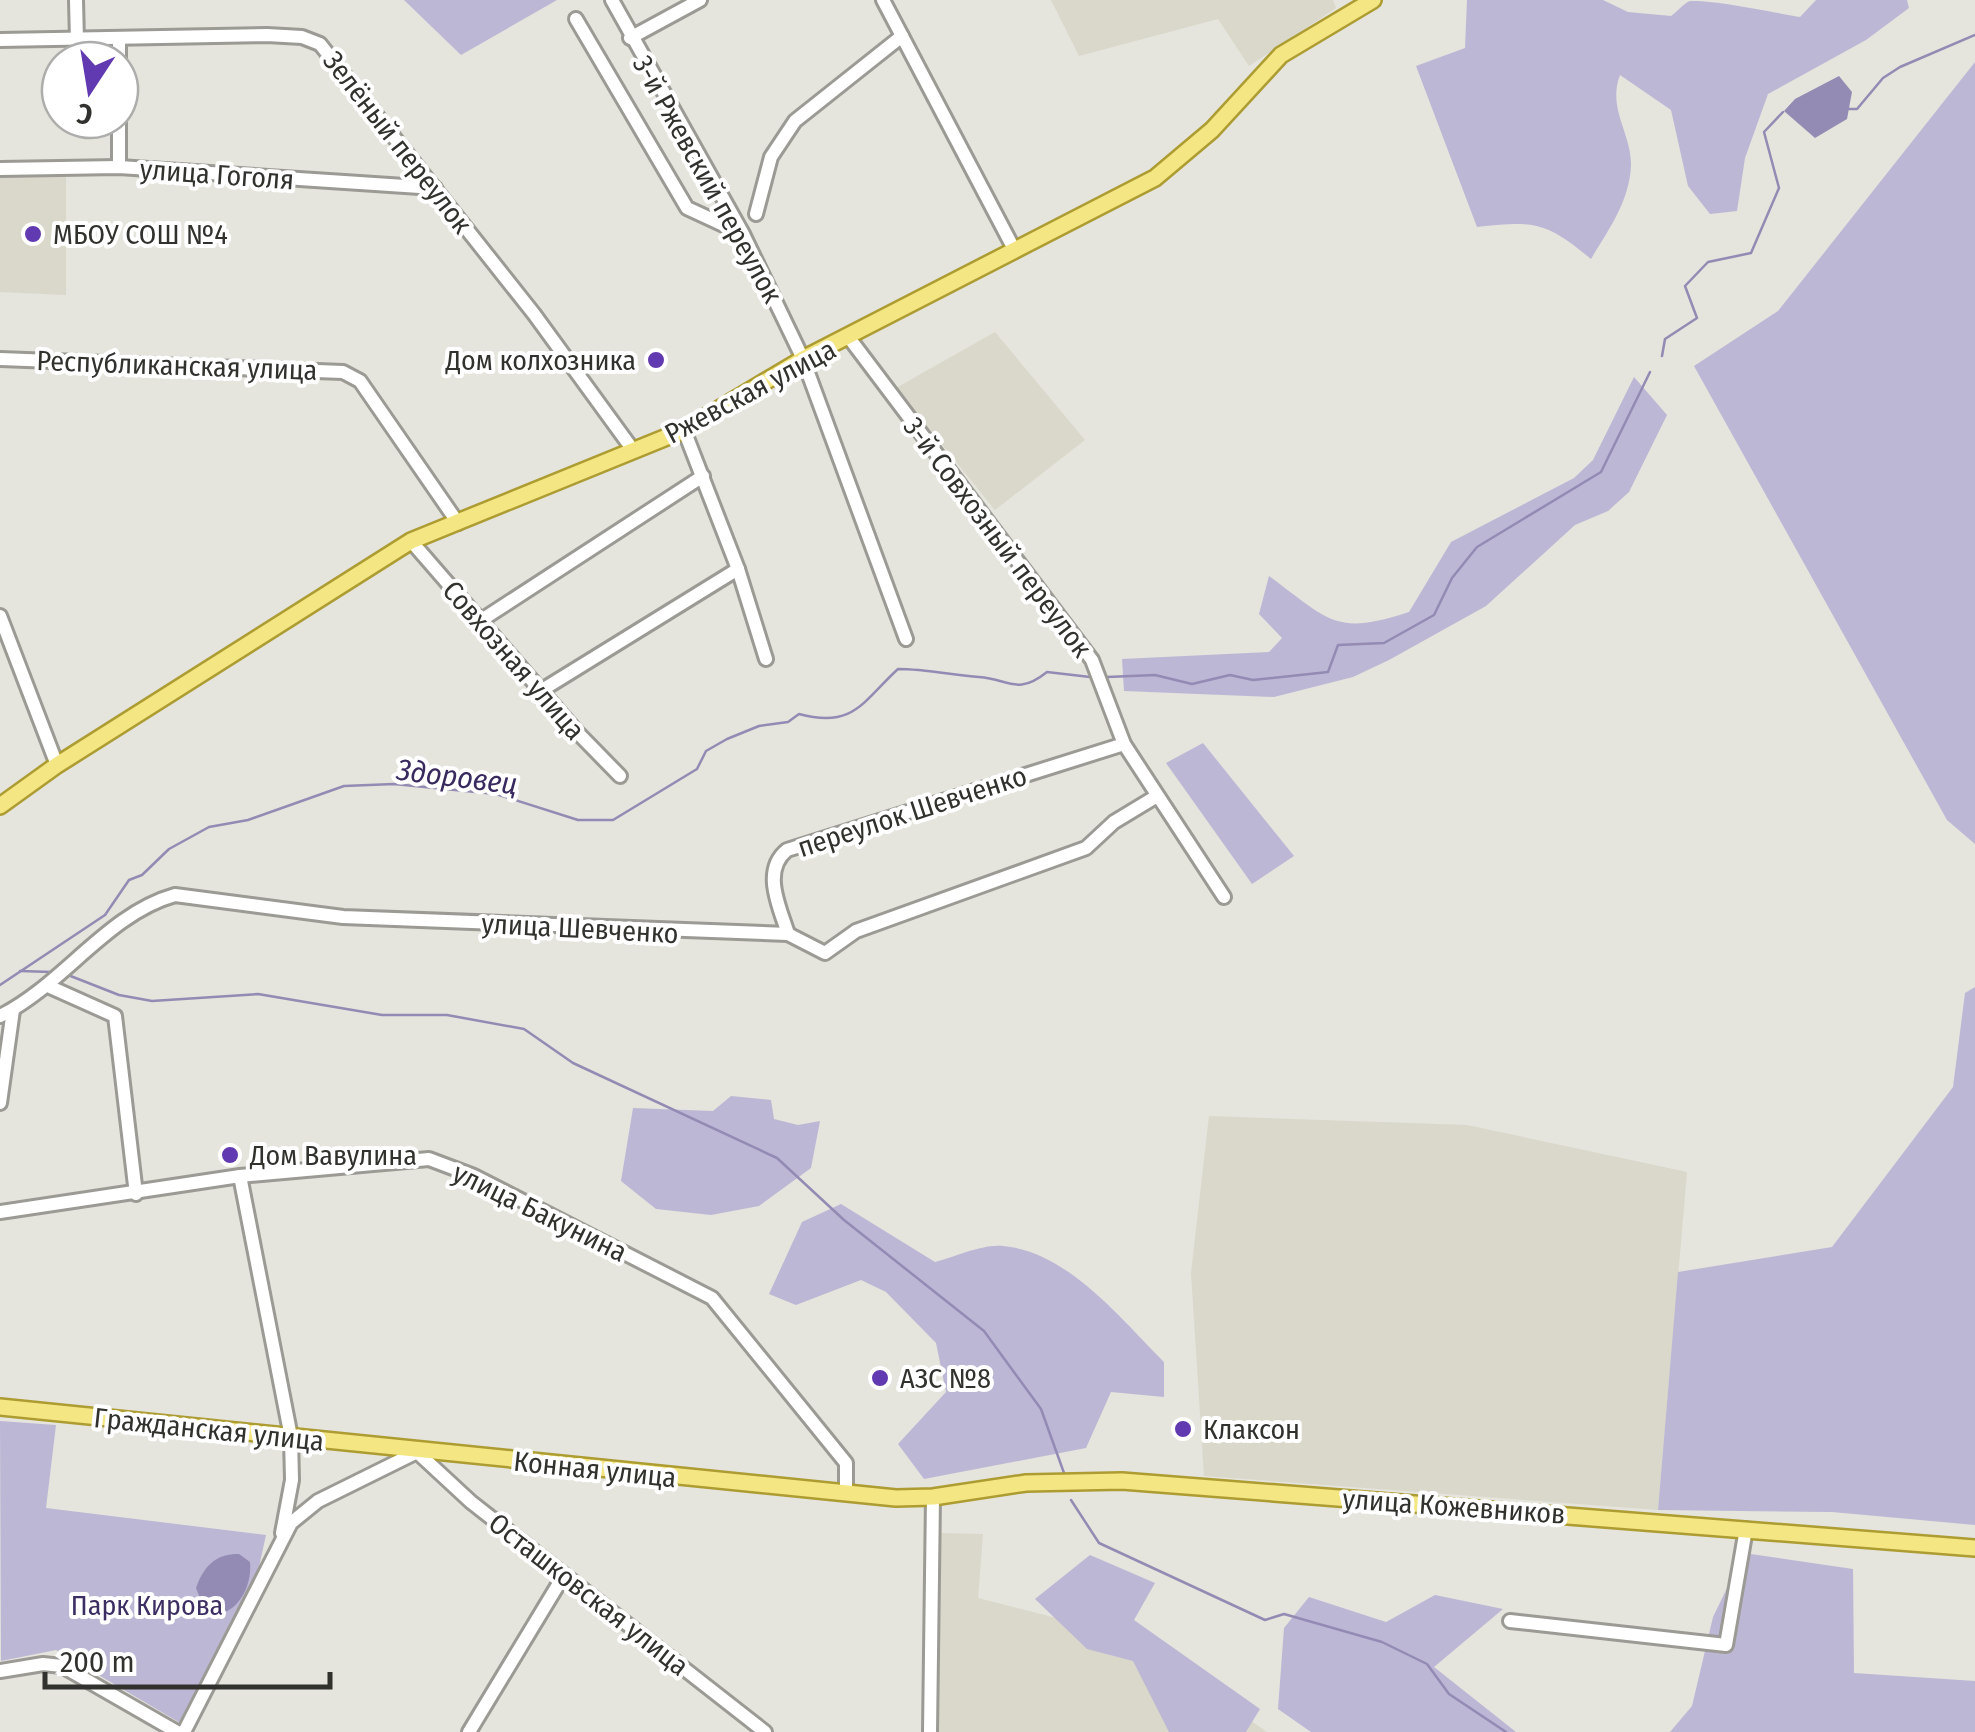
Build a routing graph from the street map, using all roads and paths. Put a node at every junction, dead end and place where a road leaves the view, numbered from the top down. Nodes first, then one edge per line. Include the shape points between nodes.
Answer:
1 (76, 0) edge
2 (612, 0) edge
3 (700, 0) edge
4 (882, 0) edge
5 (1373, 0) edge
6 (576, 19) dead end
7 (902, 36) junction
8 (630, 38) junction
9 (0, 40) edge
10 (40, 40) edge
11 (76, 40) edge
12 (118, 40) edge
13 (119, 140) edge
14 (119, 167) junction
15 (0, 168) edge
16 (434, 188) junction
17 (756, 214) dead end
18 (743, 234) junction
19 (1016, 251) junction
20 (850, 338) junction
21 (0, 359) edge
22 (803, 359) junction
23 (684, 430) junction
24 (634, 450) junction
25 (703, 476) junction
26 (458, 522) junction
27 (412, 540) junction
28 (738, 569) junction
29 (0, 616) edge
30 (480, 621) junction
31 (906, 639) dead end
32 (766, 659) dead end
33 (542, 690) junction
34 (1124, 744) junction
35 (56, 765) junction
36 (620, 776) dead end
37 (1157, 796) junction
38 (0, 806) edge
39 (1224, 897) dead end
40 (788, 934) junction
41 (48, 986) junction
42 (6, 1013) edge
43 (0, 1104) edge
44 (240, 1176) junction
45 (136, 1194) junction
46 (0, 1212) edge
47 (0, 1407) edge
48 (291, 1437) junction
49 (375, 1447) junction
50 (417, 1452) junction
51 (380, 1468) junction
52 (292, 1480) junction
53 (846, 1493) junction
54 (933, 1498) junction
55 (318, 1502) junction
56 (1746, 1529) junction
57 (281, 1535) junction
58 (1975, 1548) edge
59 (564, 1575) junction
60 (1510, 1621) dead end
61 (0, 1671) edge
62 (180, 1732) edge
63 (469, 1732) edge
64 (765, 1732) edge
65 (930, 1732) edge

1 - 11 street
2 - 8 street, 3-й Ржевский переулок
3 - 8 street
4 - 7 street
5 - 19 main road, Ржевская улица via 1281,55 1176,164
6 - 18 street via 687,208
7 - 17 street via 795,121 771,156
7 - 19 street
8 - 18 street, 3-й Ржевский переулок
9 - 10 street, Зелёный переулок
12 - 16 street, Зелёный переулок via 311,40 328,50
13 - 14 street
14 - 15 street, улица Гоголя
14 - 16 street, улица Гоголя
16 - 24 street, Зелёный переулок
18 - 22 street, 3-й Ржевский переулок
19 - 20 main road, Ржевская улица
20 - 22 main road, Ржевская улица
20 - 34 street, 3-й Совхозный переулок via 1092,660
21 - 26 street, Республиканская улица via 344,372 360,381
22 - 23 main road, Ржевская улица
22 - 31 street
23 - 24 main road, Ржевская улица
23 - 25 street
24 - 26 main road, Ржевская улица
25 - 28 street
25 - 30 street
26 - 27 main road, Ржевская улица
27 - 30 street, Совхозная улица
27 - 35 main road, Ржевская улица
28 - 32 street
28 - 33 street
29 - 35 street
30 - 33 street, Совхозная улица
33 - 36 street, Совхозная улица
34 - 37 street, 3-й Совхозный переулок
34 - 40 street, переулок Шевченко via 787,850 778,857 773,884
35 - 38 main road, Ржевская улица
37 - 39 street, 3-й Совхозный переулок
37 - 40 street, улица Шевченко via 1086,848 856,931 825,954
40 - 41 street, улица Шевченко via 343,917 175,895 154,901
41 - 42 street, улица Шевченко
41 - 45 street via 115,1016
42 - 43 street
44 - 45 street, улица Бакунина
44 - 48 street, Конная улица
44 - 53 street, улица Бакунина via 429,1159 712,1298 846,1463
45 - 46 street, улица Бакунина
47 - 48 main road, Гражданская улица
48 - 49 main road, Гражданская улица
48 - 52 street, Конная улица
49 - 50 main road, Гражданская улица
49 - 51 street
50 - 51 street, Конная улица
50 - 53 main road, Конная улица
50 - 59 street, Осташковская улица
51 - 55 street, Конная улица
52 - 55 street via 298,1494
52 - 57 street, Конная улица
53 - 54 main road, Конная улица
54 - 56 main road, улица Кожевников via 1026,1483 1122,1481
54 - 65 street
55 - 57 street, Конная улица
56 - 58 main road, улица Кожевников
56 - 60 street via 1726,1645
57 - 62 street, Конная улица
59 - 63 street
59 - 64 street, Осташковская улица
61 - 62 street via 62,1666

